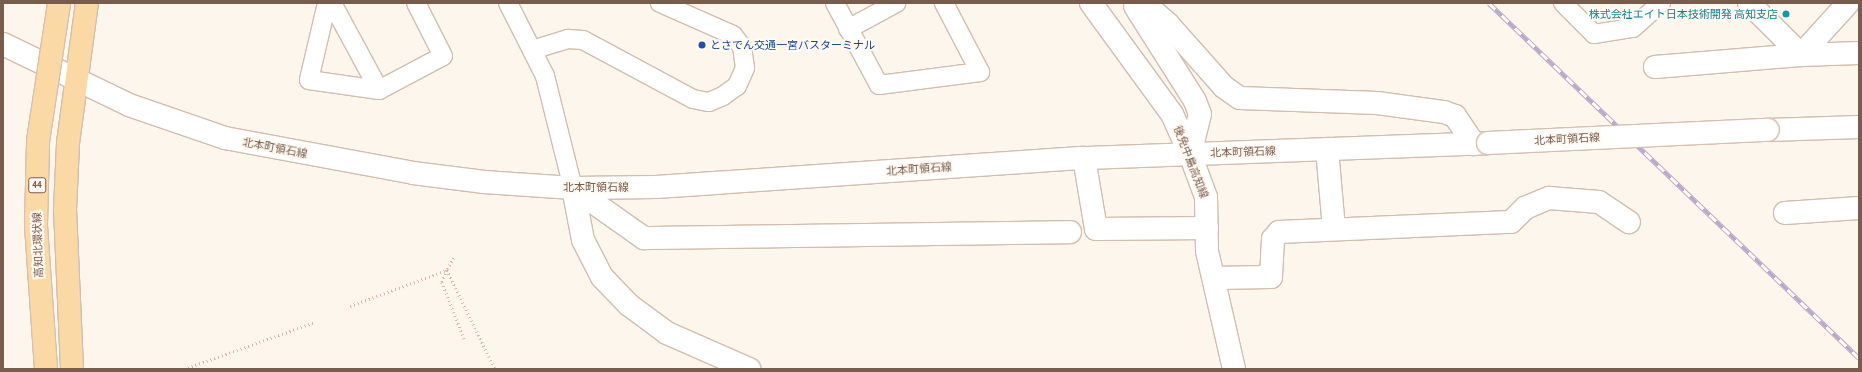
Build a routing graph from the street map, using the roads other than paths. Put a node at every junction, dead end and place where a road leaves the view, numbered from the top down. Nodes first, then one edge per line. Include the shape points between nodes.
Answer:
1 (59, 3) edge
2 (87, 3) edge
3 (327, 3) edge
4 (332, 3) edge
5 (416, 3) edge
6 (508, 3) edge
7 (660, 3) edge
8 (835, 3) edge
9 (896, 3) edge
10 (944, 3) edge
11 (1091, 3) edge
12 (1133, 3) edge
13 (1144, 3) edge
14 (1563, 3) edge
15 (1661, 3) edge
16 (1749, 3) edge
17 (1848, 3) edge
18 (848, 29) junction
19 (3, 44) edge
20 (532, 50) junction
21 (1859, 53) edge
22 (1801, 55) junction
23 (1655, 67) dead end
24 (75, 77) junction
25 (379, 90) junction
26 (1859, 127) edge
27 (1481, 143) junction
28 (1327, 149) junction
29 (1190, 154) junction
30 (1084, 158) junction
31 (573, 188) junction
32 (1859, 208) edge
33 (1785, 213) dead end
34 (1629, 222) dead end
35 (1207, 228) junction
36 (1334, 229) junction
37 (1070, 232) dead end
38 (1214, 278) junction
39 (46, 369) edge
40 (72, 369) edge
41 (749, 369) edge
42 (1234, 369) edge

1 - 39 main road, 高知北環状線 / 44, bridge via 38,141 36,225
2 - 24 main road
3 - 25 lane via 310,80
4 - 25 lane
5 - 25 lane via 443,56
6 - 20 lane
7 - 20 lane via 733,35 742,47 745,68 737,86 709,102 694,99 583,40 568,40
8 - 18 lane
9 - 18 lane
10 - 18 lane via 980,72 879,85
11 - 29 street, 後免中島高知線 via 1172,114
12 - 29 street via 1200,114
13 - 27 street via 1168,24 1224,87 1240,98 1377,103 1444,112 1455,116
14 - 15 lane via 1594,34 1633,28
16 - 22 street
17 - 22 street
19 - 24 street, 北本町領石線
20 - 31 lane via 545,76
21 - 22 street
22 - 23 street
24 - 31 street, 北本町領石線 via 129,105 226,138 413,173 484,182
24 - 40 main road via 68,143 65,210
26 - 27 street, 北本町領石線, bridge
27 - 28 street, 北本町領石線
28 - 29 street, 北本町領石線
28 - 36 street
29 - 30 street, 北本町領石線
29 - 35 street, 後免中島高知線 via 1206,197
30 - 31 street, 北本町領石線 via 656,187
30 - 35 street via 1096,229
31 - 37 street via 644,238
31 - 41 street via 583,240 602,277 628,305 667,333
32 - 33 street
34 - 36 street via 1599,202 1549,198 1525,208 1511,222
35 - 38 street, 後免中島高知線 via 1208,251
36 - 38 street via 1280,232 1273,239 1270,277
38 - 42 street, 後免中島高知線

